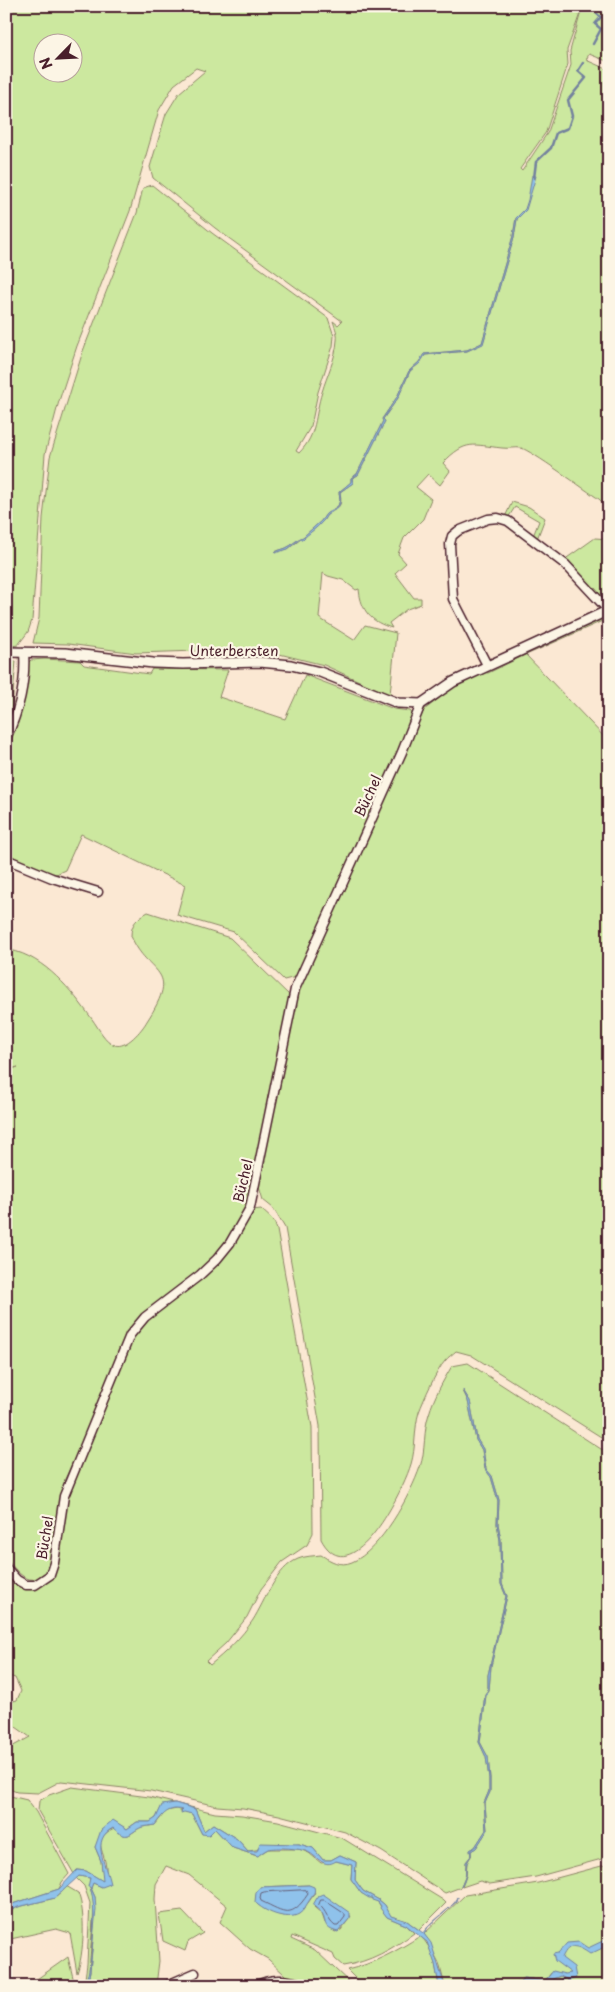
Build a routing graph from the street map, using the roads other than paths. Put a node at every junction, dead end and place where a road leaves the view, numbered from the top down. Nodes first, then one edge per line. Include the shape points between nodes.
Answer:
1 (608, 610) edge
2 (6, 652) edge
3 (24, 652) junction
4 (487, 665) junction
5 (421, 704) junction
6 (6, 738) edge
7 (6, 859) edge
8 (98, 892) dead end
9 (6, 1568) edge
10 (195, 1973) dead end
11 (166, 1986) edge
12 (256, 1986) edge
13 (308, 1986) edge

1 - 4 street
1 - 4 street via 566,565 508,521 498,518 458,531 452,536 450,549 453,599
2 - 3 street, Unterbersten
3 - 5 street, Unterbersten via 153,663 260,662 291,665 320,672 398,703
3 - 6 street via 18,712
4 - 5 street via 452,682
5 - 9 street, Büchel via 295,989 250,1208 216,1260 145,1317 130,1335 64,1496 50,1576 35,1585 26,1585
7 - 8 street
10 - 11 street
12 - 13 street via 286,1980

